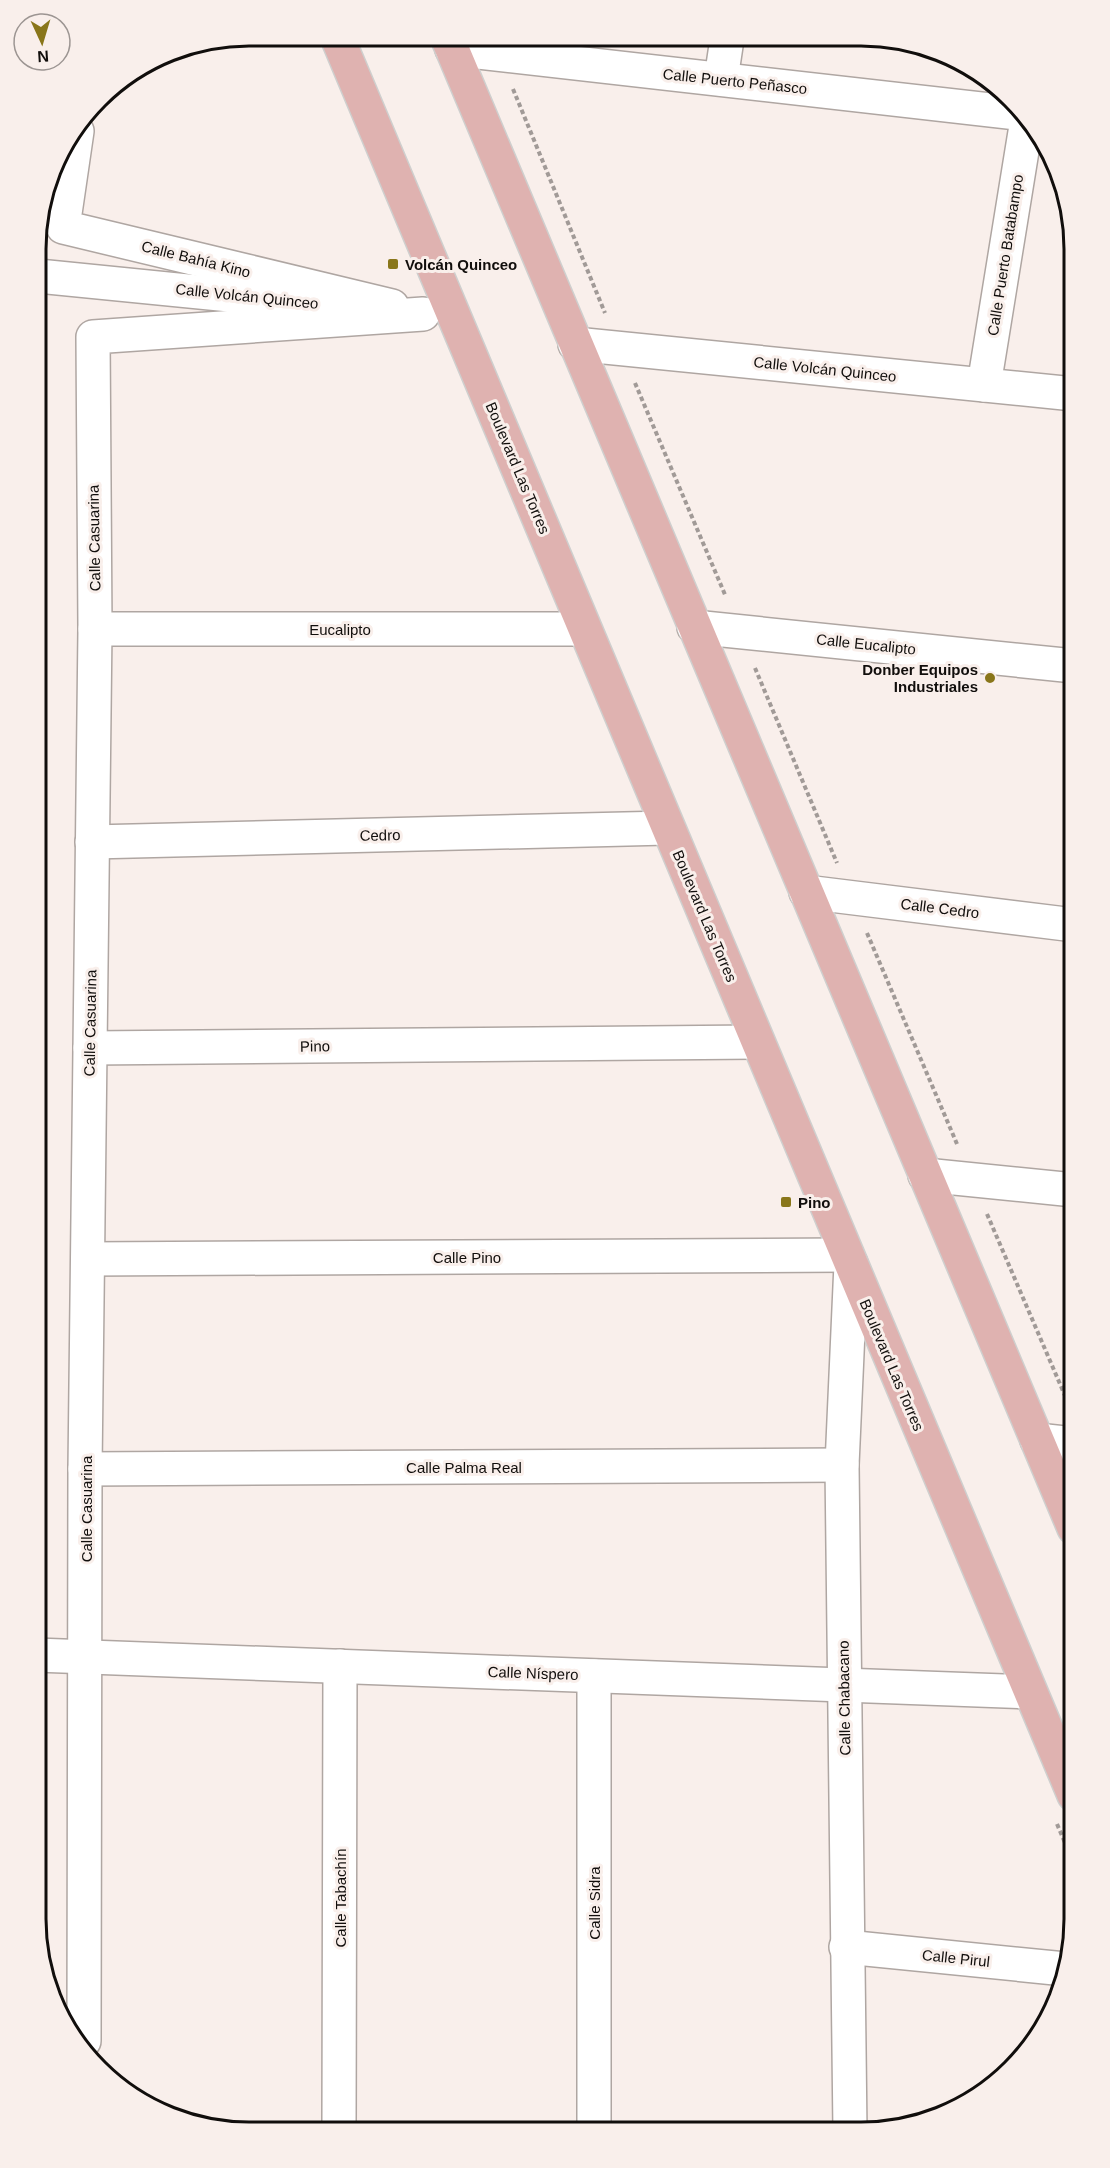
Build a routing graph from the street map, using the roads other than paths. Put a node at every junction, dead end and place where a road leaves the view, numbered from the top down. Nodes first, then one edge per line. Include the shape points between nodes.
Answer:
1 (341, 46) edge
2 (450, 46) edge
3 (463, 46) edge
4 (726, 46) edge
5 (721, 79) junction
6 (1009, 112) edge
7 (1025, 132) edge
8 (75, 147) edge
9 (46, 277) edge
10 (423, 314) junction
11 (456, 318) junction
12 (575, 344) junction
13 (984, 385) junction
14 (1064, 392) edge
15 (694, 627) junction
16 (95, 629) junction
17 (584, 629) junction
18 (1064, 665) edge
19 (667, 828) junction
20 (92, 842) junction
21 (806, 892) junction
22 (1064, 924) edge
23 (757, 1042) junction
24 (90, 1048) junction
25 (925, 1175) junction
26 (1063, 1189) edge
27 (88, 1259) junction
28 (849, 1259) junction
29 (1037, 1440) junction
30 (1063, 1443) edge
31 (842, 1465) junction
32 (86, 1469) junction
33 (1063, 1502) edge
34 (46, 1655) edge
35 (86, 1657) junction
36 (340, 1666) junction
37 (594, 1676) junction
38 (843, 1685) junction
39 (1030, 1692) junction
40 (1063, 1769) edge
41 (846, 1947) junction
42 (1057, 1968) edge
43 (84, 2035) edge
44 (339, 2122) edge
45 (594, 2122) edge
46 (850, 2122) edge

1 - 11 main road, Boulevard Las Torres
2 - 12 main road
3 - 5 street, Calle Puerto Peñasco via 499,54
4 - 5 street
5 - 6 street, Calle Puerto Peñasco
7 - 13 street, Calle Puerto Batabampo
8 - 10 street, Calle Bahía Kino via 63,227
9 - 10 street, Calle Volcán Quinceo
10 - 11 street, Calle Volcán Quinceo
10 - 16 street, Calle Casuarina via 93,337
11 - 17 main road, Boulevard Las Torres
12 - 13 street, Calle Volcán Quinceo
12 - 15 main road
13 - 14 street, Calle Volcán Quinceo
15 - 18 street, Calle Eucalipto
15 - 21 main road
16 - 17 street, Eucalipto
16 - 20 street, Calle Casuarina
17 - 19 main road, Boulevard Las Torres
19 - 20 street, Cedro
19 - 23 main road, Boulevard Las Torres
20 - 24 street, Calle Casuarina
21 - 22 street, Calle Cedro
21 - 25 main road
23 - 24 street, Pino
23 - 28 main road, Boulevard Las Torres
24 - 27 street, Calle Casuarina
25 - 26 street
25 - 29 main road
27 - 28 street, Calle Pino
27 - 32 street, Calle Casuarina
28 - 31 street, Calle Chabacano
28 - 39 main road, Boulevard Las Torres
29 - 30 street
29 - 33 main road
31 - 32 street, Calle Palma Real
31 - 38 street, Calle Chabacano
32 - 35 street, Calle Casuarina
34 - 35 street, Calle Níspero
35 - 36 street, Calle Níspero
35 - 43 street, Calle Casuarina
36 - 37 street, Calle Níspero
36 - 44 street, Calle Tabachín
37 - 38 street, Calle Níspero
37 - 45 street, Calle Sidra
38 - 39 street, Calle Níspero
38 - 41 street, Calle Chabacano
39 - 40 main road, Boulevard Las Torres
41 - 42 street, Calle Pirul
41 - 46 street, Calle Chabacano

